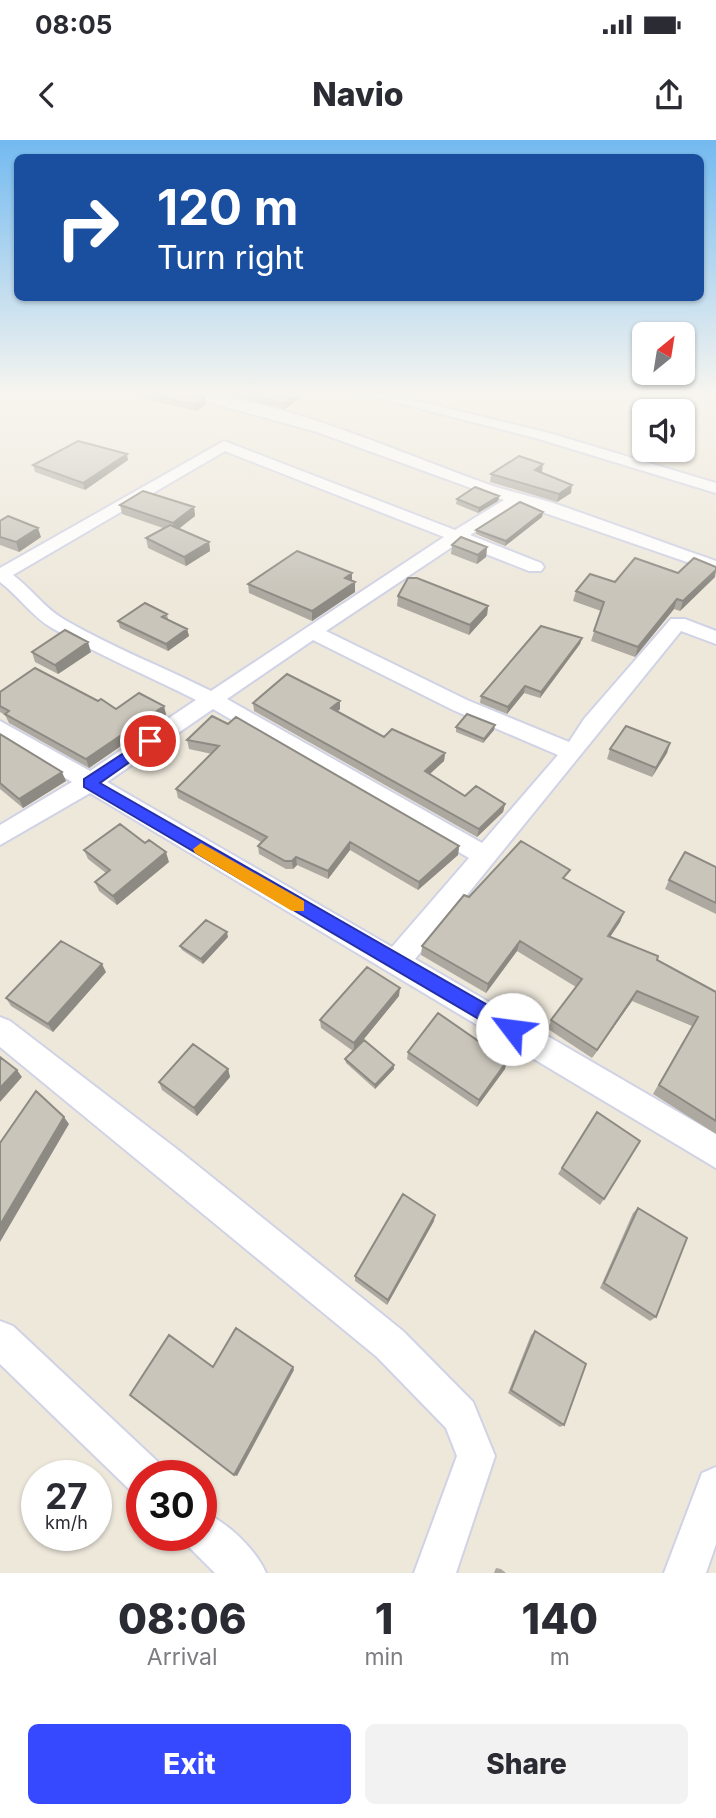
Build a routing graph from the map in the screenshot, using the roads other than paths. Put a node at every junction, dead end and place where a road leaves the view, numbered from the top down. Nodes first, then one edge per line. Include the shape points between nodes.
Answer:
1 (200, 459) edge
2 (260, 459) edge
3 (407, 459) edge
4 (620, 459) edge
5 (716, 488) edge
6 (518, 498) junction
7 (457, 536) junction
8 (535, 567) dead end
9 (716, 567) edge
10 (1, 575) edge
11 (313, 632) junction
12 (716, 638) edge
13 (211, 699) junction
14 (0, 728) edge
15 (573, 753) junction
16 (89, 783) junction
17 (0, 836) edge
18 (485, 856) junction
19 (395, 963) junction
20 (0, 1030) edge
21 (716, 1152) edge
22 (0, 1339) edge
23 (127, 1460) edge
24 (716, 1488) edge
25 (217, 1546) edge
26 (245, 1573) edge
27 (435, 1573) edge
28 (685, 1573) edge

1 - 10 street
2 - 7 street
3 - 6 street
4 - 5 street
6 - 7 street
6 - 9 street
7 - 8 street
7 - 11 street
10 - 13 street via 58,624
11 - 13 street
11 - 15 street via 460,705
12 - 15 street via 677,623
13 - 16 street
13 - 18 street
14 - 16 street
15 - 18 street
16 - 17 street
16 - 19 street
18 - 19 street
19 - 21 street
20 - 27 street via 390,1344 460,1415 476,1456
22 - 23 street
24 - 28 street
25 - 26 street

